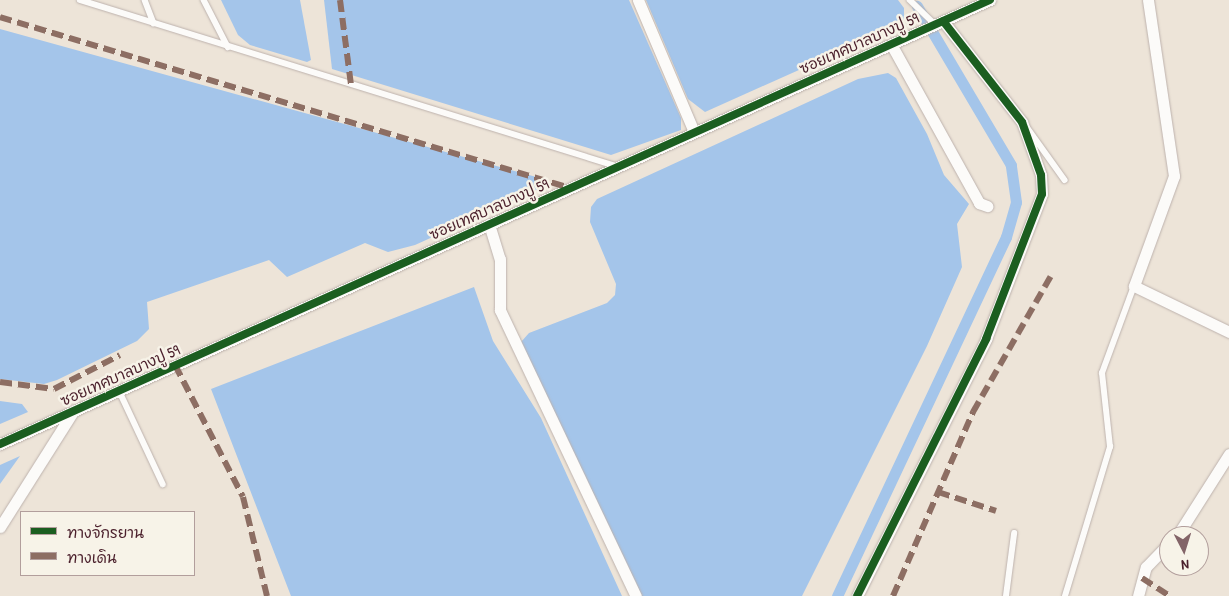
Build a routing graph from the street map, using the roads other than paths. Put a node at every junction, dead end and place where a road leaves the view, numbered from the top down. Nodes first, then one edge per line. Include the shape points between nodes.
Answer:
1 (80, 0) edge
2 (145, 0) edge
3 (204, 0) edge
4 (638, 0) edge
5 (910, 0) edge
6 (990, 0) edge
7 (1148, 0) edge
8 (91, 1) edge
9 (154, 23) junction
10 (939, 23) junction
11 (891, 44) junction
12 (228, 47) junction
13 (1022, 122) junction
14 (694, 132) junction
15 (618, 166) junction
16 (1065, 180) dead end
17 (987, 206) dead end
18 (489, 224) junction
19 (1134, 286) junction
20 (1229, 332) edge
21 (119, 390) junction
22 (74, 410) junction
23 (0, 444) edge
24 (1229, 454) edge
25 (163, 484) dead end
26 (1183, 526) edge
27 (0, 527) edge
28 (1014, 534) dead end
29 (1159, 553) edge
30 (636, 596) edge
31 (857, 596) edge
32 (1006, 596) edge
33 (1065, 596) edge
34 (1138, 596) edge

1 - 8 lane
2 - 9 lane
3 - 12 lane
4 - 14 street
5 - 10 lane
6 - 10 street, ซอยเทศบาลบางปู 59
7 - 19 street via 1174,176
8 - 9 lane
9 - 12 lane
10 - 11 street, ซอยเทศบาลบางปู 59
10 - 13 street
11 - 14 street, ซอยเทศบาลบางปู 59
11 - 17 street via 979,203
12 - 15 lane
13 - 16 lane
13 - 31 street via 1042,185 1033,225 986,339
14 - 15 street, ซอยเทศบาลบางปู 59
15 - 18 street, ซอยเทศบาลบางปู 59
18 - 21 street, ซอยเทศบาลบางปู 59
18 - 30 street via 500,259 500,310
19 - 20 street
19 - 33 lane via 1102,373 1110,447
21 - 22 street, ซอยเทศบาลบางปู 59
21 - 25 lane
22 - 23 street, ซอยเทศบาลบางปู 59
22 - 27 street
24 - 26 street
28 - 32 lane
29 - 34 street via 1146,567

